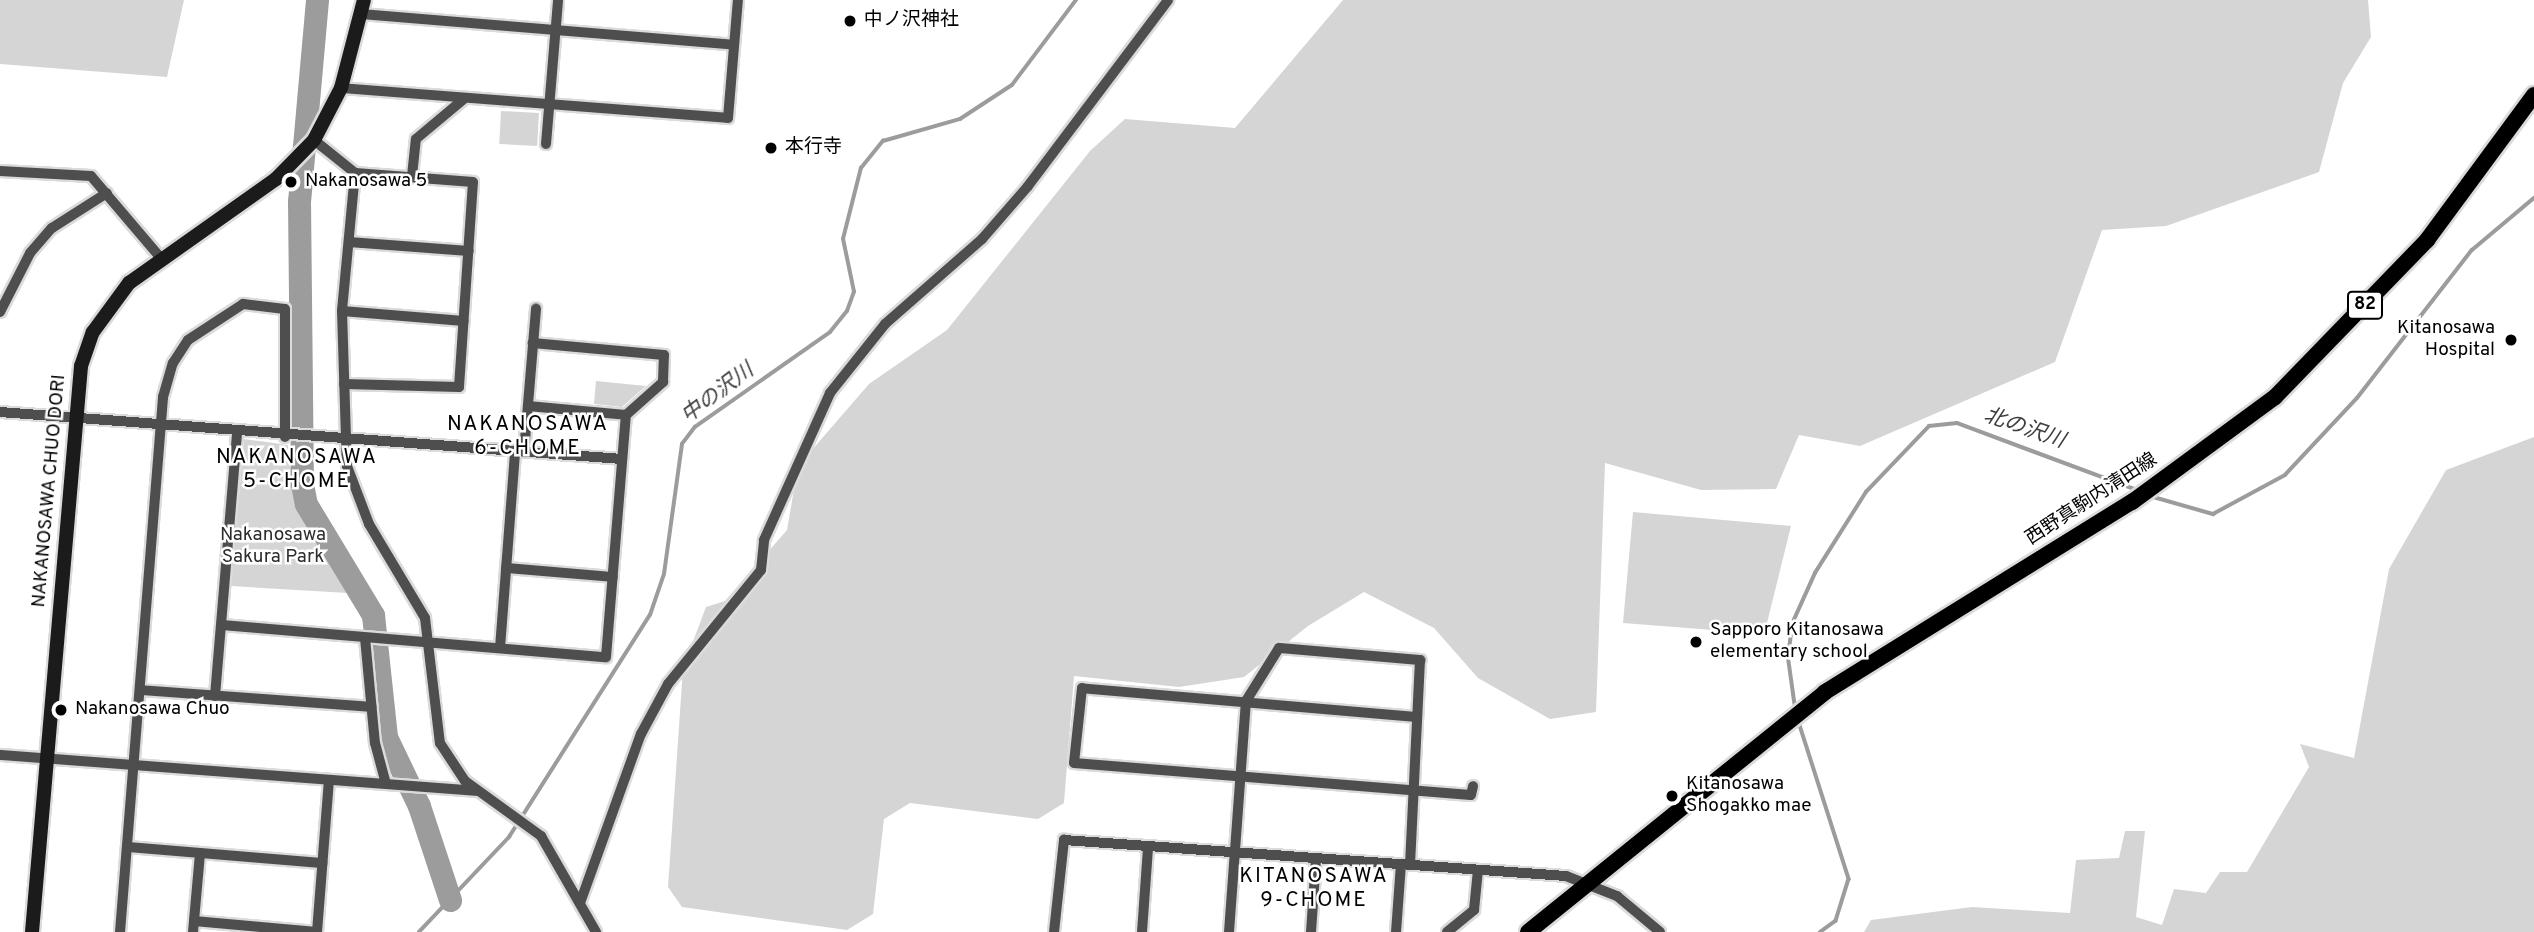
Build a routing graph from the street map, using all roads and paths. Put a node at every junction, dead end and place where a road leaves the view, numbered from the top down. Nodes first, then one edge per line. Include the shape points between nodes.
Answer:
1 (558, 0) edge
2 (738, 0) edge
3 (1168, 0) edge
4 (362, 7) edge
5 (555, 30) junction
6 (734, 45) junction
7 (341, 88) junction
8 (2534, 94) edge
9 (465, 98) junction
10 (550, 104) junction
11 (314, 140) junction
12 (546, 144) dead end
13 (0, 172) edge
14 (355, 173) junction
15 (412, 176) junction
16 (107, 193) junction
17 (349, 242) junction
18 (469, 251) junction
19 (160, 257) junction
20 (536, 309) dead end
21 (342, 311) junction
22 (0, 312) edge
23 (464, 321) junction
24 (533, 343) junction
25 (344, 384) junction
26 (528, 406) junction
27 (0, 412) edge
28 (626, 415) junction
29 (73, 418) junction
30 (162, 425) junction
31 (237, 433) junction
32 (287, 438) junction
33 (345, 443) junction
34 (519, 451) junction
35 (622, 459) junction
36 (506, 568) junction
37 (613, 577) junction
38 (221, 625) junction
39 (368, 638) junction
40 (429, 642) junction
41 (500, 648) junction
42 (140, 690) junction
43 (215, 696) junction
44 (1246, 701) junction
45 (371, 707) junction
46 (1417, 717) junction
47 (0, 755) edge
48 (47, 759) junction
49 (133, 765) junction
50 (1240, 775) junction
51 (329, 780) junction
52 (390, 784) junction
53 (1473, 786) dead end
54 (1414, 789) junction
55 (477, 791) junction
56 (127, 847) junction
57 (1148, 849) junction
58 (200, 853) junction
59 (1235, 857) junction
60 (1316, 858) junction
61 (322, 863) junction
62 (1405, 864) junction
63 (1478, 870) junction
64 (1590, 885) junction
65 (580, 903) junction
66 (193, 927) edge
67 (32, 932) edge
68 (120, 932) edge
69 (596, 932) edge
70 (1054, 932) edge
71 (1142, 932) edge
72 (1229, 932) edge
73 (1311, 932) edge
74 (1396, 932) edge
75 (1447, 932) edge
76 (1528, 932) edge
77 (1660, 932) edge

1 - 5 street
2 - 6 street
3 - 65 street via 1028,186 982,239 885,324 830,393 764,540 761,570 668,684 641,734
4 - 5 street
4 - 7 street, NAKANOSAWA CHUO DORI
5 - 6 street
5 - 10 street
6 - 10 street via 728,118
7 - 9 street
7 - 11 street, NAKANOSAWA CHUO DORI
8 - 64 main road, 西野真駒内清田線 / 82 via 2427,240 2275,397 2132,502 1804,707
9 - 10 street
9 - 15 street via 416,139
10 - 12 street
11 - 14 street
11 - 19 street, NAKANOSAWA CHUO DORI via 276,178
13 - 16 street via 91,176
14 - 15 street
14 - 17 street
15 - 18 street via 473,182
16 - 19 street
16 - 22 street via 52,228 30,253
17 - 18 street
17 - 21 street
18 - 23 street
19 - 29 street, NAKANOSAWA CHUO DORI via 129,283 93,332
20 - 24 street
21 - 23 street
21 - 25 street
23 - 25 street via 459,387
24 - 26 street
24 - 28 street via 664,355 663,382
25 - 33 street
26 - 28 street
26 - 34 street
27 - 29 street
28 - 35 street
29 - 30 street
29 - 48 street, NAKANOSAWA CHUO DORI
30 - 31 street
30 - 32 street via 173,363 188,340 243,304 285,309
30 - 42 street
31 - 32 street
31 - 38 street
32 - 33 street
33 - 34 street
33 - 40 street via 369,523 425,618
34 - 35 street
34 - 36 street
35 - 37 street
36 - 37 street
36 - 41 street
37 - 41 street via 606,657
38 - 39 street
38 - 43 street
39 - 40 street
39 - 45 street
40 - 41 street
40 - 55 street via 440,743
42 - 43 street
42 - 49 street
43 - 45 street
44 - 46 street
44 - 46 street via 1279,649 1420,660
44 - 50 street
44 - 50 street via 1082,688 1074,763
45 - 52 street
46 - 54 street
47 - 48 street
48 - 49 street
48 - 67 street, NAKANOSAWA CHUO DORI
49 - 51 street
49 - 56 street
50 - 54 street
50 - 59 street
51 - 52 street
51 - 61 street
52 - 55 street
53 - 54 street via 1471,795
54 - 62 street
55 - 65 street via 541,836
56 - 58 street
56 - 68 street
57 - 59 street
57 - 70 street via 1064,840
57 - 71 street
58 - 61 street
58 - 66 street
59 - 60 street
59 - 72 street
60 - 62 street
60 - 73 street
61 - 66 street via 317,932
62 - 63 street
62 - 74 street
63 - 64 street via 1566,876
63 - 75 street via 1474,910
64 - 76 main road, 82
64 - 77 street via 1617,896
65 - 69 street

